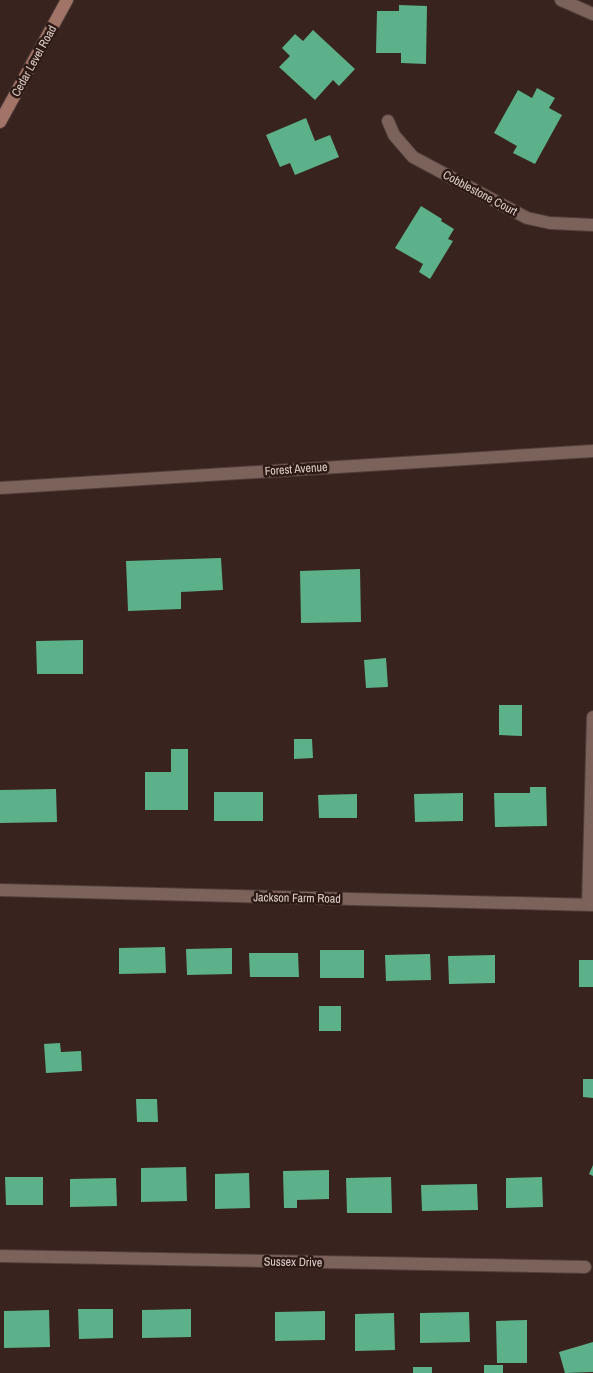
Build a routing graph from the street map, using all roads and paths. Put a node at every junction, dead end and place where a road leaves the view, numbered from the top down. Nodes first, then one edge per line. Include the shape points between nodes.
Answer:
1 (67, 0) edge
2 (561, 0) edge
3 (593, 14) edge
4 (0, 122) edge
5 (388, 122) dead end
6 (593, 225) edge
7 (593, 451) edge
8 (0, 488) edge
9 (593, 716) edge
10 (0, 890) edge
11 (590, 905) edge
12 (0, 1256) edge
13 (585, 1267) dead end

1 - 4 main road, Cedar Level Road
2 - 3 street
5 - 6 street, Cobblestone Court via 412,157 526,218
7 - 8 street, Forest Avenue
9 - 11 street
10 - 11 street, Jackson Farm Road
12 - 13 street, Sussex Drive

